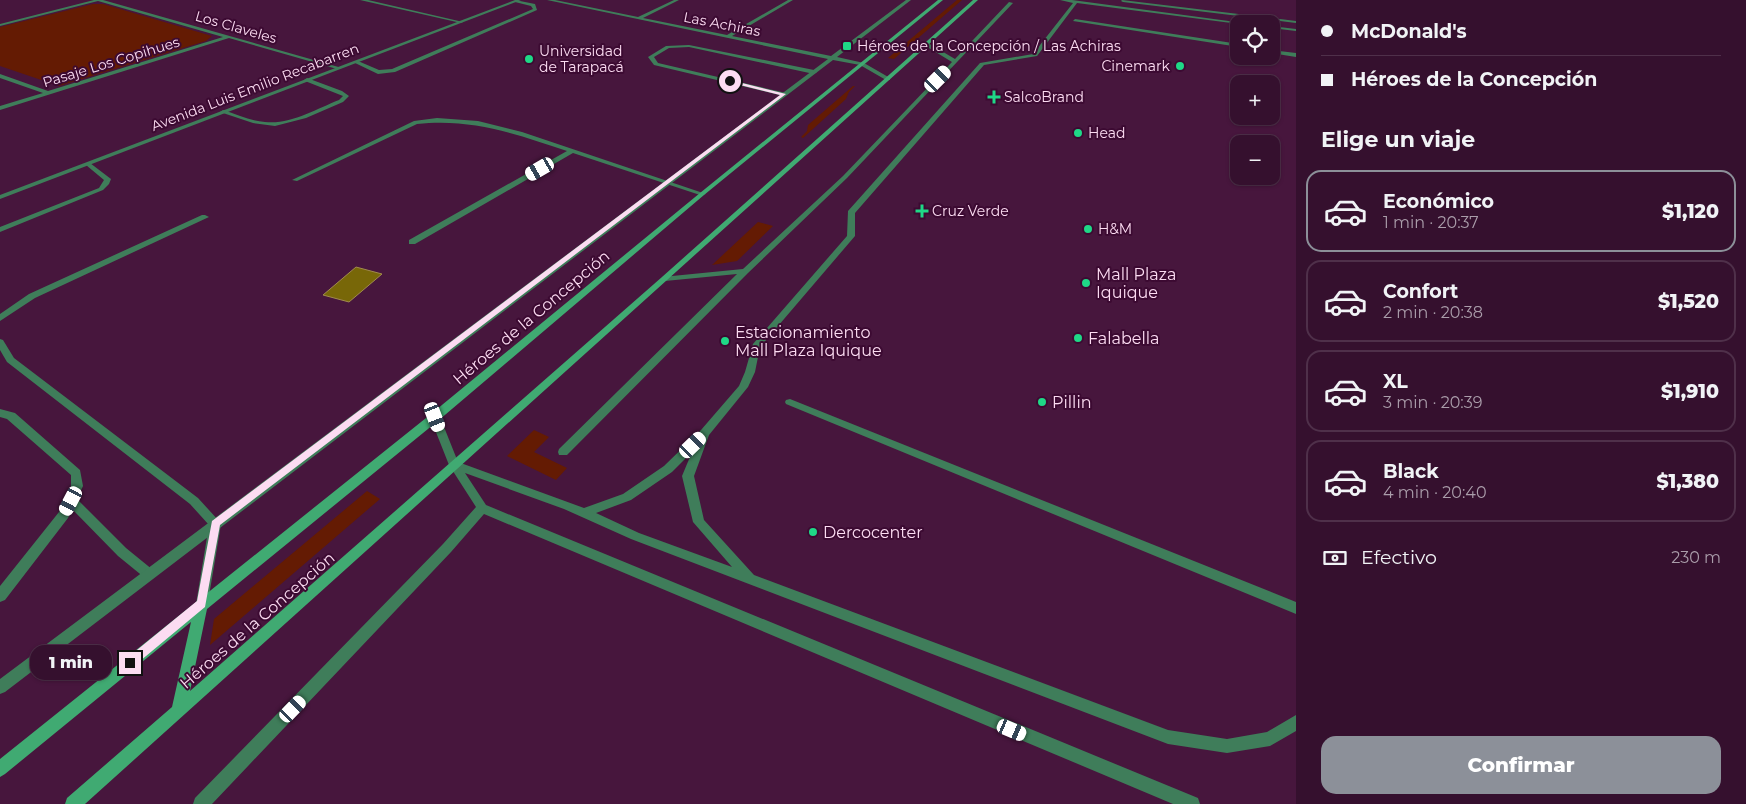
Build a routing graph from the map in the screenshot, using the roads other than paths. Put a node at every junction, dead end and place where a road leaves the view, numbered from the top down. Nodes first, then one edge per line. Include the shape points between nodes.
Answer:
1 (99, 0) edge
2 (362, 0) edge
3 (518, 0) edge
4 (549, 0) edge
5 (677, 0) edge
6 (791, 0) edge
7 (909, 0) edge
8 (941, 0) edge
9 (976, 0) edge
10 (1062, 0) edge
11 (1117, 0) edge
12 (1076, 2) junction
13 (1011, 3) dead end
14 (639, 18) junction
15 (1075, 20) dead end
16 (461, 22) junction
17 (1230, 22) edge
18 (1296, 22) edge
19 (0, 25) edge
20 (1280, 28) edge
21 (1296, 30) edge
22 (728, 36) junction
23 (229, 37) junction
24 (926, 44) junction
25 (1230, 45) edge
26 (1280, 52) edge
27 (1296, 55) edge
28 (833, 58) junction
29 (955, 61) junction
30 (356, 62) junction
31 (862, 64) junction
32 (339, 68) junction
33 (814, 72) junction
34 (0, 76) edge
35 (888, 79) junction
36 (307, 80) junction
37 (48, 93) junction
38 (784, 94) junction
39 (0, 108) edge
40 (223, 112) junction
41 (572, 150) junction
42 (88, 164) junction
43 (295, 180) dead end
44 (667, 183) junction
45 (702, 194) junction
46 (0, 197) edge
47 (205, 217) dead end
48 (0, 230) edge
49 (412, 242) dead end
50 (746, 271) junction
51 (665, 279) junction
52 (0, 318) edge
53 (0, 342) edge
54 (790, 402) dead end
55 (0, 413) edge
56 (435, 417) junction
57 (705, 433) junction
58 (563, 452) dead end
59 (454, 465) junction
60 (71, 501) junction
61 (482, 508) junction
62 (584, 513) junction
63 (215, 524) junction
64 (150, 574) junction
65 (750, 578) junction
66 (0, 596) edge
67 (202, 604) junction
68 (1296, 608) edge
69 (0, 687) edge
70 (179, 708) junction
71 (1296, 722) edge
72 (0, 769) edge
73 (73, 804) edge
74 (201, 804) edge
75 (1192, 804) edge

1 - 19 street
1 - 23 street, Los Claveles
2 - 16 street
3 - 16 street, Avenida Luis Emilio Recabarren
3 - 30 street via 532,5 535,10 393,71 378,72
4 - 14 street, Las Achiras
5 - 14 street
6 - 22 street
7 - 28 street, Héroes de la Concepción
8 - 31 main road, Héroes de la Concepción
9 - 24 main road, Héroes de la Concepción
10 - 12 street
11 - 18 street
12 - 17 street
12 - 57 street via 1035,55 982,64 851,213 851,236 756,346 743,387
13 - 29 street
14 - 22 street, Las Achiras
15 - 25 street
16 - 30 street, Avenida Luis Emilio Recabarren
20 - 21 street
22 - 28 street, Las Achiras
23 - 32 street, Los Claveles
23 - 37 street, Pasaje Los Copihues
24 - 29 street
24 - 35 main road, Héroes de la Concepción
26 - 27 street
28 - 31 street, Las Achiras
28 - 33 street, Héroes de la Concepción
29 - 50 street via 845,176
30 - 32 street, Avenida Luis Emilio Recabarren
31 - 35 street, Las Achiras
31 - 45 main road, Héroes de la Concepción
32 - 36 street, Avenida Luis Emilio Recabarren
33 - 38 street, Héroes de la Concepción
33 - 38 street via 689,46 668,47 651,57 656,64
34 - 37 street
35 - 51 main road, Héroes de la Concepción
36 - 40 street, Avenida Luis Emilio Recabarren
36 - 40 street via 346,96 291,121 279,123 265,124
37 - 39 street, Pasaje Los Copihues
38 - 44 street, Héroes de la Concepción
40 - 42 street, Avenida Luis Emilio Recabarren
41 - 43 street via 479,122 432,119 416,122
41 - 44 street
41 - 49 street
42 - 46 street, Avenida Luis Emilio Recabarren
42 - 48 street via 108,179 101,188
44 - 45 street
44 - 63 street, Héroes de la Concepción
45 - 56 main road, Héroes de la Concepción
47 - 52 street via 32,296
50 - 51 street
50 - 58 street
51 - 59 main road, Héroes de la Concepción
53 - 63 street via 10,360 194,501
54 - 68 street
55 - 60 street via 11,416 76,473 77,486
56 - 59 street
56 - 67 main road, Héroes de la Concepción
57 - 62 street via 668,469 627,497
57 - 65 street via 688,476 699,522
59 - 61 street
59 - 62 street
59 - 70 main road, Héroes de la Concepción
60 - 64 street via 122,552
60 - 66 street via 64,515
61 - 74 street
61 - 75 street
62 - 65 street via 635,536
63 - 64 street, Héroes de la Concepción
63 - 67 street
64 - 69 street, Héroes de la Concepción
65 - 71 street via 1168,737 1227,746 1270,739
67 - 70 main road
67 - 72 main road, Héroes de la Concepción
70 - 73 main road, Héroes de la Concepción

